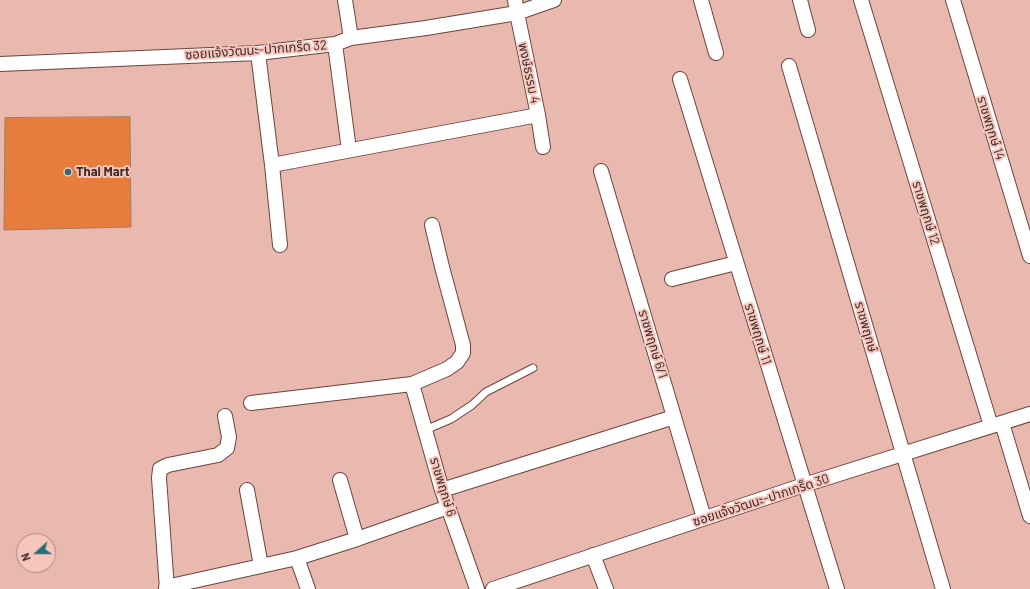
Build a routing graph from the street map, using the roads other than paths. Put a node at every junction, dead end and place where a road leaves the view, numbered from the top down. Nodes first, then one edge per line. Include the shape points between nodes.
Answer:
1 (345, 0) edge
2 (554, 0) edge
3 (701, 0) edge
4 (800, 0) edge
5 (861, 0) edge
6 (952, 0) edge
7 (516, 7) edge
8 (808, 30) dead end
9 (351, 38) junction
10 (335, 44) junction
11 (258, 52) junction
12 (716, 53) dead end
13 (0, 64) edge
14 (789, 66) dead end
15 (680, 79) dead end
16 (538, 115) junction
17 (543, 147) dead end
18 (349, 150) junction
19 (272, 165) junction
20 (601, 171) dead end
21 (432, 225) dead end
22 (280, 245) dead end
23 (1030, 256) edge
24 (736, 263) junction
25 (672, 279) dead end
26 (533, 368) dead end
27 (412, 384) junction
28 (251, 403) dead end
29 (1030, 414) edge
30 (225, 416) dead end
31 (674, 417) junction
32 (996, 425) junction
33 (425, 430) junction
34 (903, 454) junction
35 (340, 480) dead end
36 (804, 485) junction
37 (247, 490) dead end
38 (442, 490) junction
39 (448, 506) junction
40 (1030, 516) edge
41 (704, 518) junction
42 (356, 539) junction
43 (593, 555) junction
44 (297, 558) junction
45 (261, 566) junction
46 (517, 585) edge
47 (166, 588) edge
48 (308, 589) edge
49 (477, 589) edge
50 (493, 589) edge
51 (606, 589) edge
52 (836, 589) edge
53 (942, 589) edge

1 - 9 street
2 - 7 street, ซอยแจ้งวัฒนะ-ปากเกร็ด 32
3 - 12 street
4 - 8 street
5 - 32 street, ราชพฤกษ์ 12
6 - 23 street, ราชพฤกษ์ 14
7 - 9 street, ซอยแจ้งวัฒนะ-ปากเกร็ด 32
7 - 16 street, พงษ์ธรรม 4
9 - 10 street, ซอยแจ้งวัฒนะ-ปากเกร็ด 32
10 - 11 street, ซอยแจ้งวัฒนะ-ปากเกร็ด 32
10 - 18 street
11 - 13 street, ซอยแจ้งวัฒนะ-ปากเกร็ด 32
11 - 19 street
14 - 34 street, ราชพฤกษ์
15 - 24 street, ราชพฤกษ์ 11
16 - 17 street, พงษ์ธรรม 4
16 - 18 street
18 - 19 street
19 - 22 street
20 - 31 street, ราชพฤกษ์ 6/1
21 - 27 street via 463,345 462,353 457,362 448,368
24 - 25 street
24 - 36 street, ราชพฤกษ์ 11
26 - 33 lane via 486,392 451,419
27 - 28 street
27 - 33 street, ราชพฤกษ์ 6
29 - 32 street, ซอยแจ้งวัฒนะ-ปากเกร็ด 30
30 - 47 street via 230,437 227,448 218,455 168,465 160,469
31 - 38 street
31 - 41 street, ราชพฤกษ์ 6/1
32 - 34 street, ซอยแจ้งวัฒนะ-ปากเกร็ด 30
32 - 40 street, ราชพฤกษ์ 12
33 - 38 street, ราชพฤกษ์ 6
34 - 36 street, ซอยแจ้งวัฒนะ-ปากเกร็ด 30
34 - 53 street, ราชพฤกษ์
35 - 42 street
36 - 41 street, ซอยแจ้งวัฒนะ-ปากเกร็ด 30
36 - 52 street, ราชพฤกษ์ 11
37 - 45 street
38 - 39 street, ราชพฤกษ์ 6
39 - 42 street
39 - 49 street, ราชพฤกษ์ 6
41 - 43 street, ซอยแจ้งวัฒนะ-ปากเกร็ด 30
42 - 44 street
43 - 46 street, ซอยแจ้งวัฒนะ-ปากเกร็ด 30
43 - 51 street
44 - 45 street
44 - 48 street
45 - 47 street
46 - 50 street, ซอยแจ้งวัฒนะ-ปากเกร็ด 30

